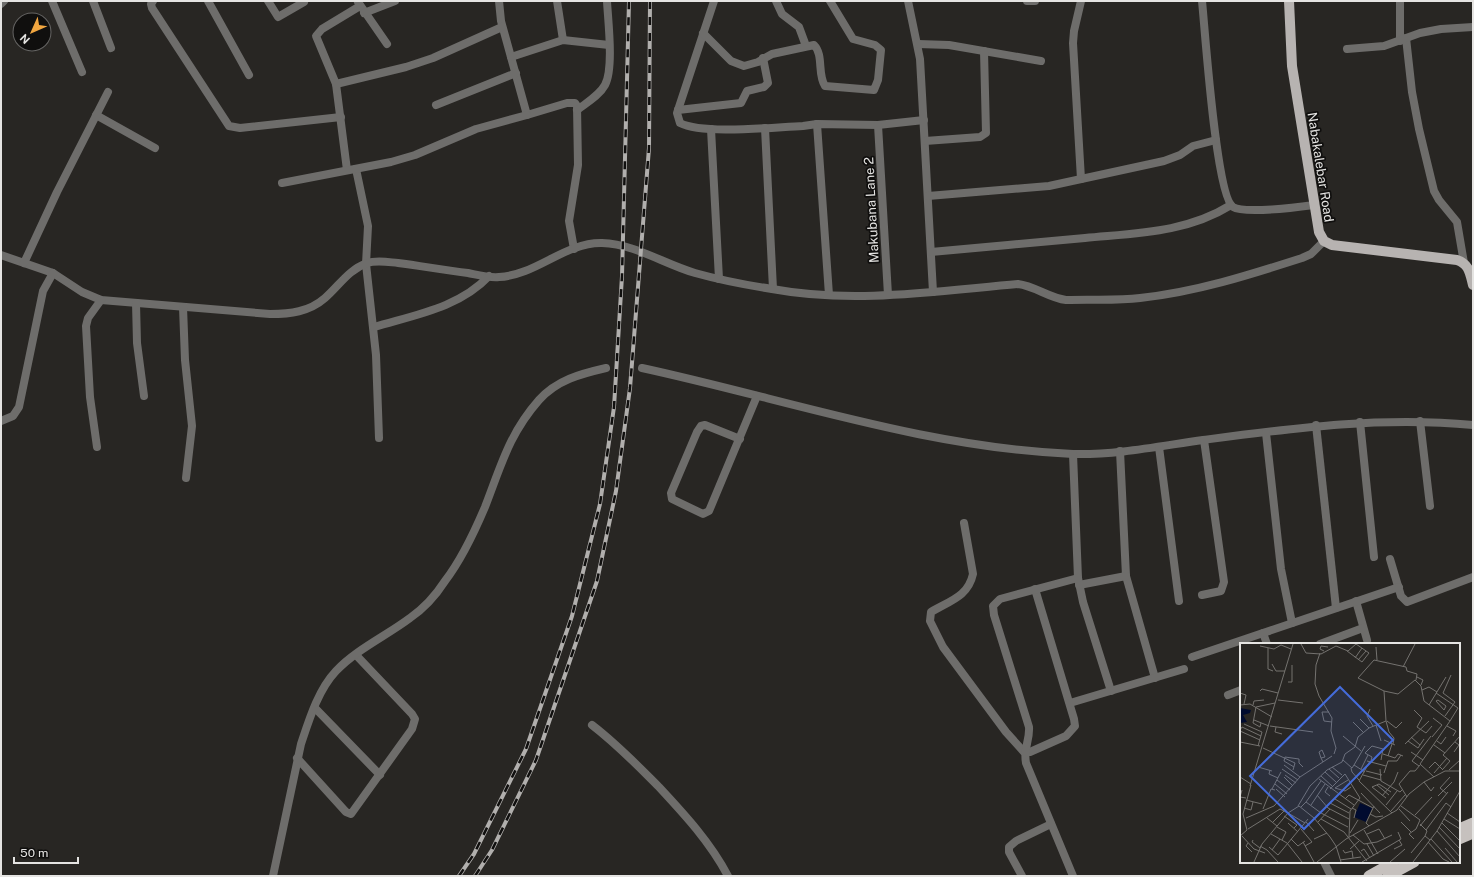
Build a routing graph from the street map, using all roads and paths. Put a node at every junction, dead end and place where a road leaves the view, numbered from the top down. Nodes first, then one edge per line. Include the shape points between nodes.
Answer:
1 (4, 1) edge
2 (52, 1) edge
3 (93, 1) edge
4 (153, 1) edge
5 (268, 1) edge
6 (395, 1) edge
7 (500, 1) edge
8 (557, 1) edge
9 (607, 1) edge
10 (714, 1) edge
11 (776, 1) edge
12 (830, 1) edge
13 (908, 1) edge
14 (1027, 1) edge
15 (1035, 1) edge
16 (1080, 1) edge
17 (1202, 1) edge
18 (1289, 1) edge
19 (1400, 1) edge
20 (209, 2) edge
21 (304, 2) edge
22 (358, 3) edge
23 (1, 4) edge
24 (364, 13) junction
25 (502, 27) junction
26 (1473, 27) edge
27 (703, 33) junction
28 (563, 40) junction
29 (1403, 40) junction
30 (387, 44) dead end
31 (918, 44) junction
32 (609, 45) junction
33 (806, 46) junction
34 (111, 48) dead end
35 (1347, 49) dead end
36 (984, 51) junction
37 (511, 58) junction
38 (763, 58) junction
39 (1041, 61) dead end
40 (82, 72) dead end
41 (516, 73) junction
42 (249, 75) dead end
43 (336, 84) junction
44 (108, 92) dead end
45 (436, 105) dead end
46 (577, 110) junction
47 (678, 110) junction
48 (96, 115) junction
49 (527, 115) junction
50 (340, 117) junction
51 (924, 120) junction
52 (817, 124) junction
53 (878, 125) junction
54 (765, 128) junction
55 (711, 129) junction
56 (1216, 140) junction
57 (925, 141) junction
58 (155, 148) dead end
59 (356, 169) junction
60 (347, 170) junction
61 (1081, 179) junction
62 (282, 183) dead end
63 (928, 196) junction
64 (1231, 205) junction
65 (1314, 205) junction
66 (1324, 242) junction
67 (574, 249) junction
68 (931, 252) junction
69 (1, 255) edge
70 (24, 263) junction
71 (366, 264) junction
72 (1468, 267) edge
73 (52, 273) junction
74 (489, 276) junction
75 (719, 279) junction
76 (1473, 285) edge
77 (773, 289) junction
78 (933, 292) junction
79 (888, 294) junction
80 (829, 296) junction
81 (101, 300) junction
82 (136, 303) junction
83 (183, 307) junction
84 (374, 326) junction
85 (606, 368) dead end
86 (642, 368) dead end
87 (144, 396) dead end
88 (757, 396) junction
89 (1, 421) edge
90 (1420, 421) junction
91 (1360, 422) junction
92 (1316, 425) junction
93 (1473, 425) edge
94 (1266, 433) junction
95 (380, 438) dead end
96 (740, 439) junction
97 (1204, 440) junction
98 (97, 447) dead end
99 (1159, 447) junction
100 (1120, 451) junction
101 (1073, 454) junction
102 (186, 478) dead end
103 (1430, 506) dead end
104 (964, 523) dead end
105 (1374, 557) dead end
106 (1390, 559) dead end
107 (1126, 576) junction
108 (1473, 577) edge
109 (1078, 581) junction
110 (1399, 587) junction
111 (1035, 589) junction
112 (1202, 594) dead end
113 (1179, 601) dead end
114 (1356, 601) junction
115 (1336, 608) junction
116 (1292, 623) junction
117 (1363, 628) junction
118 (1263, 633) junction
119 (1367, 640) dead end
120 (1267, 643) edge
121 (1323, 643) edge
122 (356, 655) junction
123 (1192, 657) dead end
124 (1184, 669) dead end
125 (1155, 678) junction
126 (1240, 690) edge
127 (1111, 691) junction
128 (1228, 695) dead end
129 (1070, 704) junction
130 (315, 708) junction
131 (592, 725) dead end
132 (1024, 752) junction
133 (297, 758) junction
134 (380, 774) junction
135 (1473, 823) edge
136 (1051, 824) junction
137 (1460, 830) edge
138 (1473, 833) edge
139 (1460, 839) edge
140 (1324, 863) edge
141 (1411, 863) edge
142 (1400, 867) edge
143 (273, 876) edge
144 (728, 876) edge
145 (1022, 876) edge
146 (1073, 876) edge
147 (1331, 876) edge
148 (1369, 876) edge
149 (1388, 876) edge

1 - 23 street
2 - 40 street
3 - 34 street
4 - 50 street via 152,8 228,126 240,128
5 - 21 street via 278,16
6 - 24 street
7 - 25 street
8 - 28 street
9 - 32 street
10 - 27 street
11 - 33 street via 782,14 799,27
12 - 33 street via 853,39 875,45 880,50 876,88 870,91 825,86 816,46
13 - 31 street
14 - 15 street
16 - 61 street via 1073,43
17 - 56 street
18 - 65 main road, Nabakalebar Road via 1292,66
19 - 29 street
20 - 42 street
22 - 24 street
22 - 43 street via 316,36
24 - 30 street
25 - 37 street
25 - 43 street via 433,58
26 - 29 street via 1441,29
27 - 38 street via 737,64 751,65
27 - 47 street
28 - 32 street
28 - 37 street
29 - 35 street via 1375,48
29 - 72 street via 1434,191 1457,222
31 - 36 street
31 - 51 street
32 - 46 street via 606,84
33 - 38 street
36 - 39 street
36 - 57 street via 986,133 980,137
37 - 41 street
38 - 47 street via 768,83 764,87 747,90 741,103
41 - 45 street
41 - 49 street
43 - 50 street
44 - 48 street
46 - 49 street via 575,103 572,102
46 - 67 street via 578,177 569,221
47 - 55 street via 677,120 685,126
48 - 58 street
48 - 70 street
49 - 59 street via 476,130 415,155
50 - 60 street
51 - 53 street
51 - 57 street
52 - 53 street
52 - 54 street
52 - 80 street
53 - 79 street, Makubana Lane 2
54 - 55 street
54 - 77 street
55 - 75 street
56 - 61 street via 1193,146 1164,162
56 - 64 street via 1223,187
57 - 63 street
59 - 60 street
59 - 71 street via 368,226
60 - 62 street
61 - 63 street via 1050,186
63 - 68 street
64 - 65 street via 1241,209
64 - 68 street via 1212,217 1182,227
65 - 66 main road, Nabakalebar Road via 1319,232
66 - 72 main road, Nabakalebar Road via 1457,260
66 - 78 street via 1311,254 1302,258 1242,278 1180,292 1138,298 1057,299 1027,285 1018,284
67 - 74 street via 524,272 509,276
67 - 75 street via 586,244 603,243 650,255 694,273
68 - 78 street
69 - 70 street
70 - 73 street
71 - 74 street via 381,261
71 - 83 street via 348,273 326,298 314,306 289,314
71 - 84 street
72 - 76 main road
73 - 81 street via 82,292
73 - 89 street via 43,291 19,407 13,416
74 - 84 street via 471,293 455,302
75 - 77 street
77 - 80 street
78 - 79 street
79 - 80 street
81 - 82 street
81 - 98 street via 88,318 86,326 90,397
82 - 83 street
82 - 87 street via 137,343
83 - 102 street via 185,360 192,426
84 - 95 street
85 - 122 street via 576,375 560,382 540,399 511,439 472,536 444,583 412,617
86 - 88 street
88 - 96 street
88 - 101 street via 980,446
90 - 91 street
90 - 93 street
90 - 103 street
91 - 92 street
91 - 105 street
92 - 94 street
92 - 115 street
94 - 97 street
94 - 116 street via 1281,569
96 - 96 street via 705,425 701,426 671,492 672,499 703,514 709,511
97 - 99 street
97 - 112 street via 1224,582 1221,591
99 - 100 street
99 - 113 street
100 - 101 street
100 - 107 street
101 - 109 street
104 - 132 street via 973,574 971,582 963,594 931,612 930,621 951,659
106 - 110 street
107 - 109 street
107 - 125 street
108 - 110 street via 1412,602 1404,600
109 - 111 street
109 - 127 street
110 - 114 street
111 - 129 street
111 - 132 street via 1000,599 993,606 1029,727 1030,733
114 - 115 street
114 - 117 street
115 - 116 street
116 - 118 street
117 - 119 street
117 - 121 street
118 - 120 street
118 - 123 street
122 - 130 street via 336,671
122 - 134 street via 415,719 412,729
124 - 125 street
125 - 127 street
126 - 128 street
127 - 129 street
129 - 132 street via 1074,719 1071,732 1037,750
130 - 133 street
130 - 134 street
131 - 144 street via 620,746 694,824
132 - 136 street
133 - 134 street via 348,814 354,811
133 - 143 street
135 - 137 highway
136 - 145 street via 1009,847
136 - 146 street
138 - 139 highway
140 - 147 street
141 - 142 highway
142 - 148 highway
142 - 149 highway

